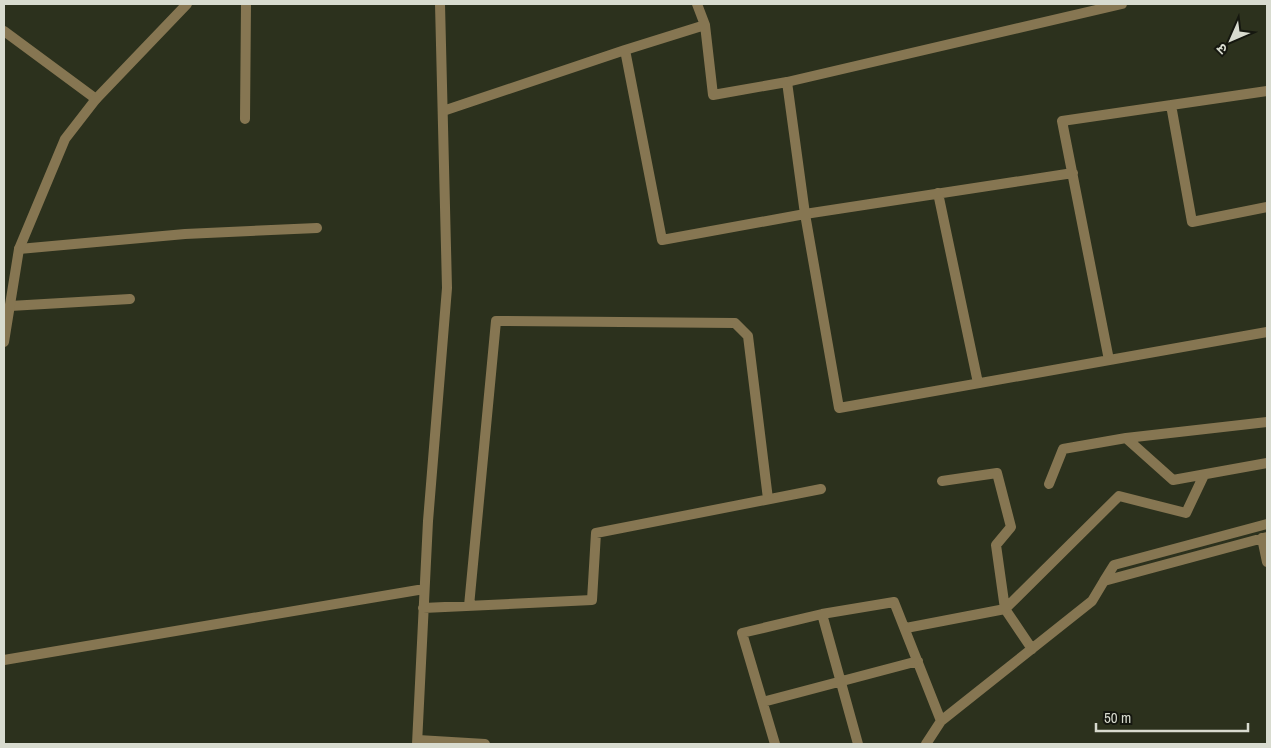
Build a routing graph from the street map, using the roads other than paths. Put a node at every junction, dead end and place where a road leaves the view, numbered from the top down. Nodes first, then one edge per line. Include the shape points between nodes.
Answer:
1 (186, 4) edge
2 (246, 4) edge
3 (440, 4) edge
4 (697, 4) edge
5 (1122, 4) edge
6 (1097, 6) edge
7 (705, 24) junction
8 (4, 31) edge
9 (625, 50) junction
10 (787, 82) junction
11 (1267, 91) edge
12 (96, 99) junction
13 (1171, 105) junction
14 (443, 111) junction
15 (245, 119) dead end
16 (1072, 173) junction
17 (938, 193) junction
18 (1267, 207) edge
19 (805, 214) junction
20 (317, 228) dead end
21 (19, 249) junction
22 (8, 288) edge
23 (130, 299) dead end
24 (10, 306) junction
25 (1267, 332) edge
26 (4, 342) edge
27 (1109, 360) junction
28 (978, 383) junction
29 (1267, 422) edge
30 (1126, 438) junction
31 (1267, 463) edge
32 (1204, 475) junction
33 (942, 481) dead end
34 (1050, 484) dead end
35 (821, 489) dead end
36 (768, 499) junction
37 (1267, 524) edge
38 (1265, 538) edge
39 (1267, 562) edge
40 (1104, 581) junction
41 (424, 589) junction
42 (469, 606) junction
43 (423, 608) junction
44 (1006, 609) junction
45 (822, 614) junction
46 (906, 628) junction
47 (1032, 649) junction
48 (4, 660) edge
49 (918, 661) junction
50 (840, 682) junction
51 (763, 702) junction
52 (941, 721) junction
53 (418, 742) edge
54 (485, 744) edge
55 (775, 744) edge
56 (858, 744) edge
57 (926, 744) edge

1 - 12 street
2 - 15 street
3 - 14 street
4 - 7 street
5 - 6 street
6 - 10 street
7 - 9 street
7 - 10 street via 712,95
8 - 12 street
9 - 14 street
9 - 19 street via 662,240
10 - 19 street
11 - 13 street
12 - 21 street via 65,139
13 - 16 street via 1062,121
13 - 18 street via 1192,222
14 - 41 street via 447,288
16 - 17 street
16 - 27 street
17 - 19 street
17 - 28 street
19 - 28 street via 839,408
20 - 21 street via 185,234
21 - 22 street
22 - 24 street
23 - 24 street
24 - 26 street
25 - 27 street
27 - 28 street
29 - 30 street
30 - 32 street via 1173,480
30 - 34 street via 1063,449
31 - 32 street
32 - 44 street via 1186,513 1119,496
33 - 44 street via 997,473 1011,527 996,545
35 - 36 street
36 - 42 street via 596,533 592,600
36 - 42 street via 748,336 735,323 496,321
37 - 40 street via 1114,565
38 - 39 street
38 - 40 street
40 - 47 street via 1092,601
41 - 43 street
41 - 48 street
42 - 43 street
43 - 53 street
44 - 46 street
44 - 47 street
45 - 46 street via 894,602
45 - 50 street
45 - 51 street via 742,633
46 - 49 street
47 - 52 street
49 - 50 street
49 - 52 street
50 - 51 street
50 - 56 street
51 - 55 street
52 - 57 street
53 - 54 street

